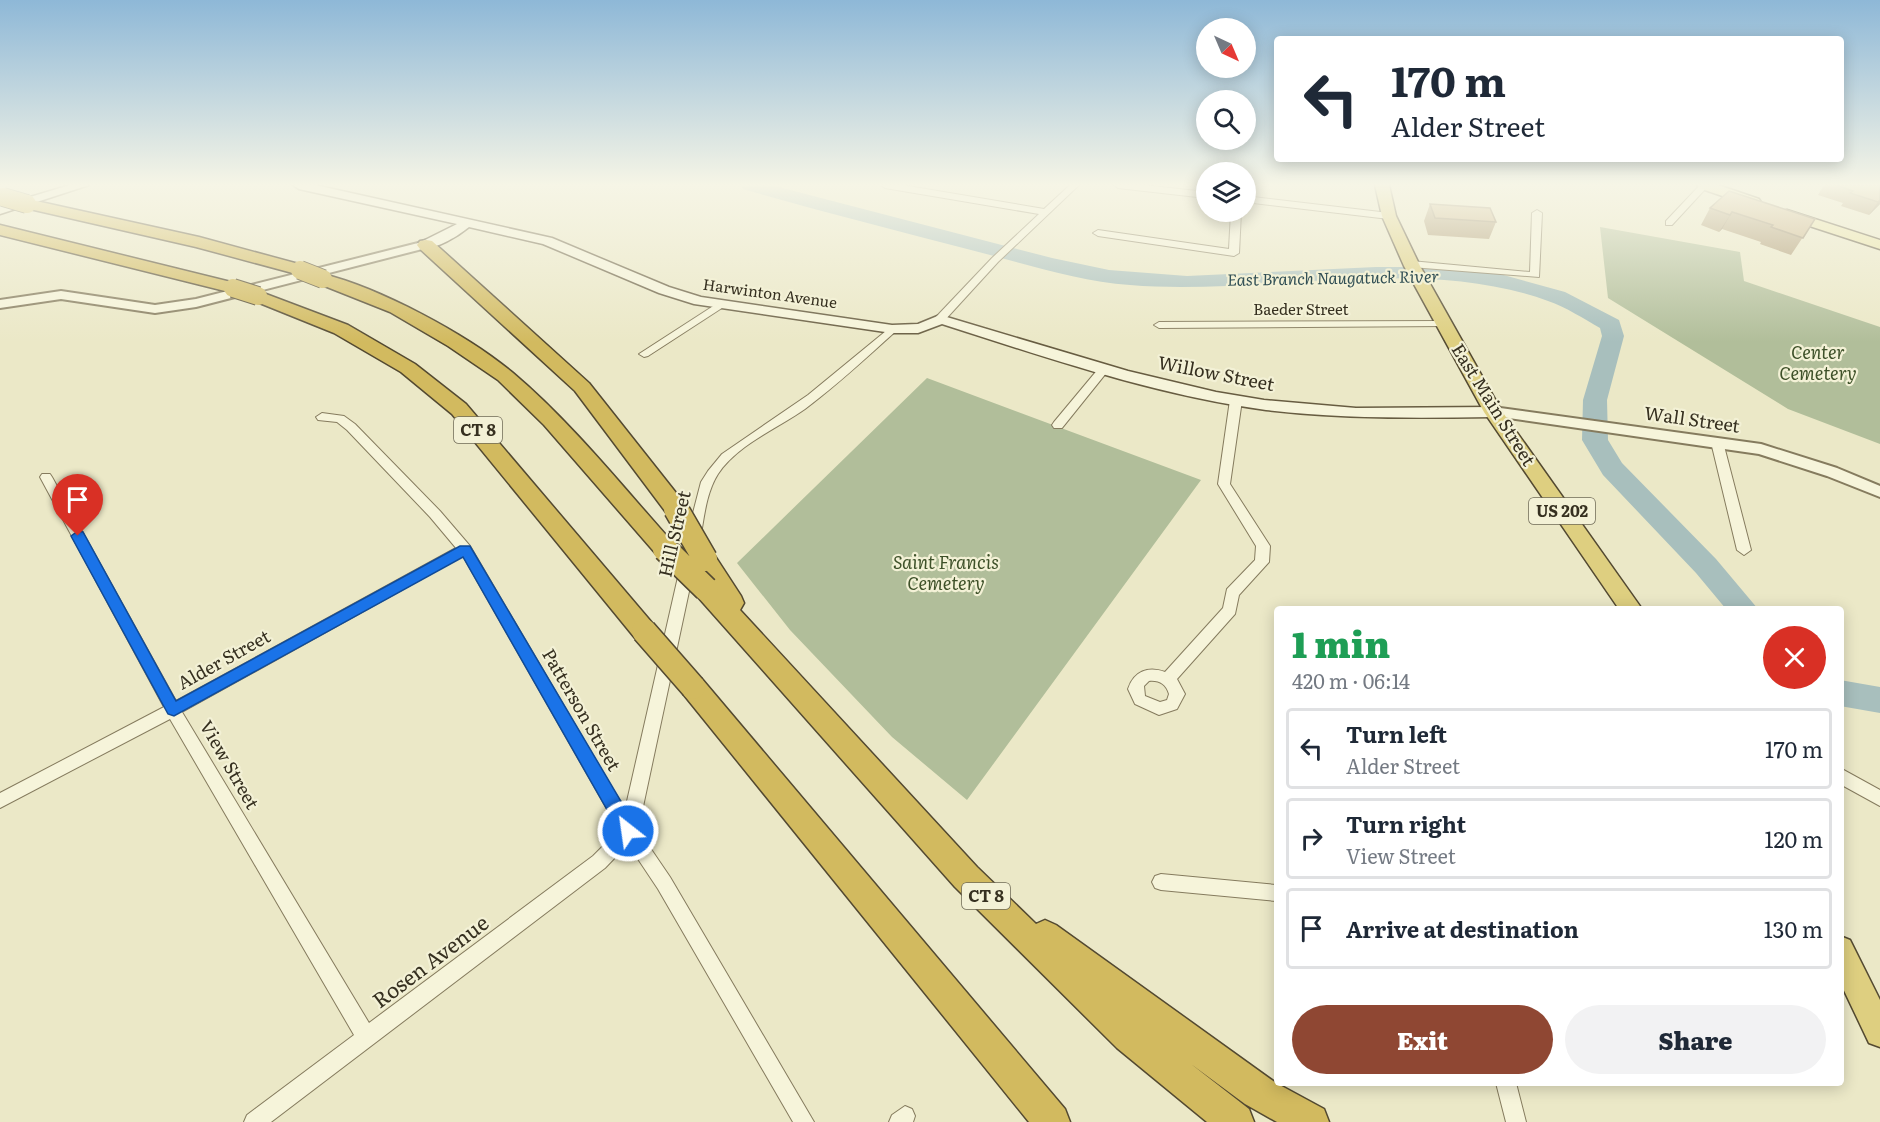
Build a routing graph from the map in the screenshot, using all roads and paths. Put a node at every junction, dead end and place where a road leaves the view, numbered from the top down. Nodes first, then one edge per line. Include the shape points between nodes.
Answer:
1 (30, 237) edge
2 (178, 237) edge
3 (443, 237) edge
4 (532, 237) edge
5 (1018, 237) edge
6 (1133, 237) edge
7 (1235, 237) edge
8 (1399, 237) edge
9 (1536, 237) edge
10 (1861, 237) edge
11 (1878, 243) edge
12 (426, 245) junction
13 (1412, 265) junction
14 (0, 304) edge
15 (721, 304) junction
16 (940, 319) junction
17 (1443, 324) junction
18 (1159, 326) dead end
19 (892, 329) junction
20 (644, 354) dead end
21 (1102, 370) junction
22 (1236, 400) junction
23 (1493, 412) junction
24 (322, 417) dead end
25 (1058, 425) dead end
26 (1717, 442) junction
27 (46, 477) dead end
28 (1880, 492) edge
29 (465, 549) junction
30 (1744, 550) dead end
31 (1629, 606) edge
32 (759, 646) junction
33 (1167, 679) dead end
34 (174, 710) junction
35 (1844, 778) edge
36 (1880, 800) edge
37 (0, 801) edge
38 (628, 831) junction
39 (966, 877) junction
40 (1161, 882) dead end
41 (1274, 893) edge
42 (1844, 958) edge
43 (1880, 1032) edge
44 (367, 1038) junction
45 (1003, 1066) junction
46 (1507, 1086) edge
47 (254, 1122) edge
48 (804, 1122) edge
49 (1052, 1122) edge
50 (1068, 1122) edge
51 (1236, 1122) edge
52 (1311, 1122) edge
53 (1516, 1122) edge

1 - 45 highway, CT 8, bridge via 233,288 342,329 408,368 459,408 778,787
2 - 32 highway, CT 8, bridge via 300,270 397,308 505,376 551,420 665,549
3 - 12 main road
4 - 15 main road, Harwinton Avenue via 664,290
5 - 16 street
6 - 7 street via 1234,253
8 - 13 highway, East Main Street / US 202
9 - 13 street via 1535,275
10 - 11 main road
12 - 14 street via 196,303 155,309 61,295
12 - 32 highway, bridge via 582,387 676,509
13 - 17 highway, East Main Street / US 202
15 - 19 main road, Harwinton Avenue
15 - 20 street
16 - 19 main road, Harwinton Avenue via 922,329
16 - 21 main road, Willow Street
17 - 18 street, Baeder Street
17 - 23 highway, East Main Street / US 202
19 - 38 street, Hill Street via 800,407 730,454 708,482
21 - 22 main road, Willow Street
21 - 25 street
22 - 23 main road, Willow Street via 1322,411
22 - 33 street via 1224,484 1263,546 1262,562 1232,593 1230,610
23 - 26 street, Wall Street
23 - 31 highway, East Main Street / US 202
24 - 29 street, Patterson Street via 340,419 351,427
26 - 28 street, Wall Street via 1761,449
26 - 30 street
27 - 34 street, View Street
29 - 34 street, Alder Street
29 - 38 street, Patterson Street
32 - 39 highway, CT 8
34 - 37 street, Alder Street
34 - 44 street, View Street
35 - 36 street
38 - 44 street, Rosen Avenue via 599,862
38 - 48 street, Patterson Street via 664,884
39 - 51 highway, CT 8 via 1129,1036
39 - 52 highway via 1257,1090
40 - 41 street
42 - 43 highway
44 - 47 street, Rosen Avenue
45 - 49 highway
45 - 50 highway, CT 8
46 - 53 street

